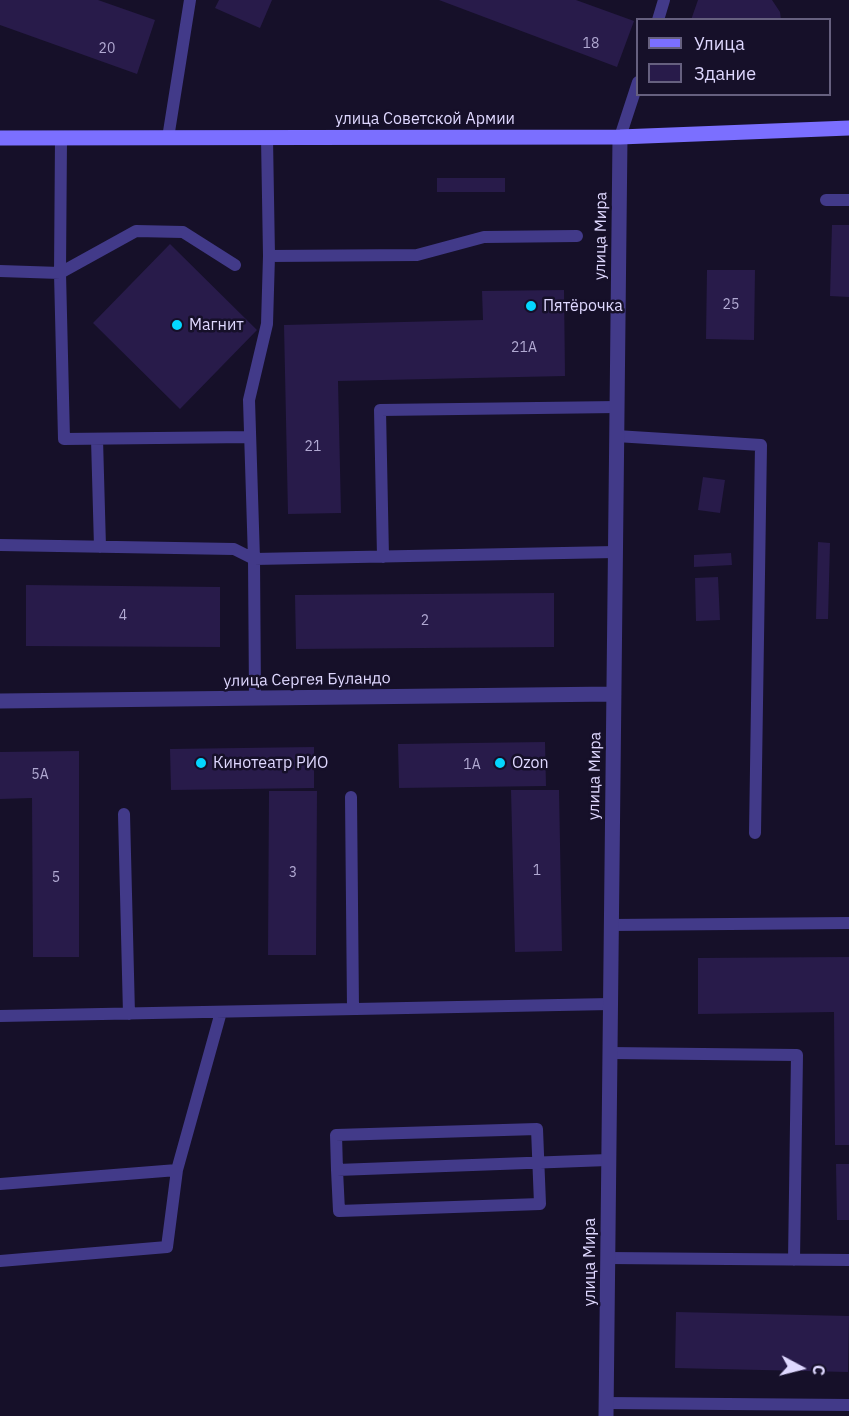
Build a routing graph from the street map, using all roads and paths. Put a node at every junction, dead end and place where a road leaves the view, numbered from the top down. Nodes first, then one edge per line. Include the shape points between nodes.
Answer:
1 (664, 0) edge
2 (188, 1) edge
3 (659, 18) edge
4 (636, 88) edge
5 (849, 128) edge
6 (620, 137) junction
7 (0, 138) edge
8 (61, 138) junction
9 (168, 138) junction
10 (267, 138) junction
11 (826, 200) dead end
12 (849, 200) edge
13 (577, 236) dead end
14 (269, 256) junction
15 (236, 265) dead end
16 (0, 271) edge
17 (60, 273) junction
18 (617, 407) junction
19 (616, 436) junction
20 (250, 437) junction
21 (97, 439) junction
22 (0, 545) edge
23 (100, 547) junction
24 (615, 552) junction
25 (383, 557) junction
26 (254, 559) junction
27 (614, 694) junction
28 (255, 698) junction
29 (0, 701) edge
30 (351, 797) dead end
31 (124, 814) dead end
32 (755, 833) dead end
33 (849, 923) edge
34 (611, 925) junction
35 (610, 1004) junction
36 (353, 1009) junction
37 (221, 1012) junction
38 (129, 1014) junction
39 (0, 1016) edge
40 (609, 1053) junction
41 (608, 1160) junction
42 (538, 1163) junction
43 (177, 1170) junction
44 (337, 1170) junction
45 (0, 1184) edge
46 (608, 1258) junction
47 (794, 1260) junction
48 (849, 1260) edge
49 (0, 1261) edge
50 (849, 1405) edge
51 (606, 1409) edge

1 - 3 lane
2 - 9 lane
4 - 6 lane
5 - 6 street, улица Советской Армии
6 - 10 street, улица Советской Армии
6 - 18 street, улица Мира
7 - 8 street, улица Советской Армии
8 - 9 street, улица Советской Армии
8 - 17 lane
9 - 10 street, улица Советской Армии
10 - 14 lane
11 - 12 lane
13 - 14 lane via 484,237 417,255
14 - 20 lane via 267,324 249,400
15 - 17 lane via 183,232 136,231
16 - 17 lane
17 - 21 lane via 64,439
18 - 19 street, улица Мира
18 - 25 lane via 380,410
19 - 24 street, улица Мира
19 - 32 lane via 760,445
20 - 21 lane
20 - 26 lane
21 - 23 lane
22 - 23 lane
23 - 26 lane via 234,549
24 - 25 lane
24 - 27 street, улица Мира
25 - 26 lane
26 - 28 lane
27 - 28 street, улица Сергея Буландо
27 - 34 street, улица Мира
28 - 29 street, улица Сергея Буландо
30 - 36 lane
31 - 38 lane
33 - 34 lane
34 - 35 street, улица Мира
35 - 36 lane
35 - 40 street, улица Мира
36 - 37 lane
37 - 38 lane
37 - 43 lane
38 - 39 lane
40 - 41 street, улица Мира
40 - 47 lane via 797,1055
41 - 42 lane
41 - 46 street, улица Мира
42 - 44 lane
42 - 44 lane via 537,1129 336,1135
42 - 44 lane via 540,1204 339,1211
43 - 45 lane
43 - 49 lane via 167,1247
46 - 47 lane
46 - 51 street, улица Мира
47 - 48 lane
50 - 51 lane

